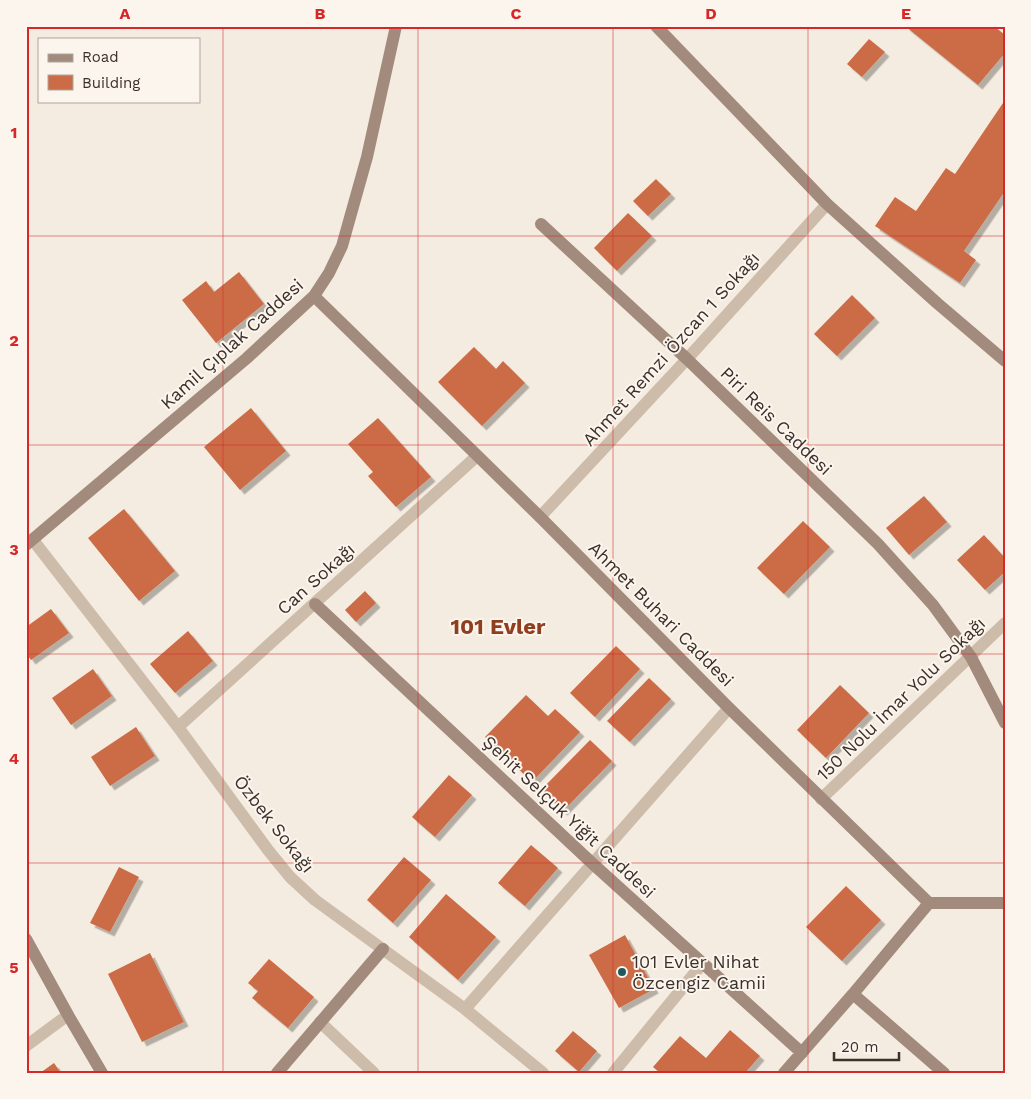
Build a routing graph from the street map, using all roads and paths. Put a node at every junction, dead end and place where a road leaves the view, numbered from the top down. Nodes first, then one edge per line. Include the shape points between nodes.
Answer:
1 (396, 26) edge
2 (656, 26) edge
3 (827, 204) junction
4 (541, 224) dead end
5 (314, 296) junction
6 (687, 359) junction
7 (1005, 361) edge
8 (477, 456) junction
9 (540, 517) junction
10 (30, 542) edge
11 (315, 604) junction
12 (1005, 623) edge
13 (971, 657) junction
14 (729, 708) junction
15 (1005, 722) edge
16 (178, 727) junction
17 (821, 799) junction
18 (593, 864) junction
19 (929, 903) junction
20 (1005, 903) edge
21 (26, 939) edge
22 (383, 949) junction
23 (702, 964) junction
24 (853, 994) junction
25 (465, 1009) junction
26 (68, 1015) junction
27 (320, 1022) junction
28 (26, 1046) edge
29 (802, 1052) junction
30 (102, 1073) edge
31 (277, 1073) edge
32 (374, 1073) edge
33 (543, 1073) edge
34 (613, 1073) edge
35 (784, 1073) edge
36 (944, 1073) edge

1 - 5 street, Kamil Çıplak Caddesi via 367,157 342,246
2 - 3 street
3 - 6 street, Ahmet Remzi Özcan 1 Sokağı
3 - 7 street
4 - 6 street, Piri Reis Caddesi
5 - 8 street, Ahmet Buhari Caddesi
5 - 10 street, Kamil Çıplak Caddesi via 247,358
6 - 9 street, Ahmet Remzi Özcan 1 Sokağı
6 - 13 street, Piri Reis Caddesi via 878,544 933,605
8 - 9 street, Ahmet Buhari Caddesi
8 - 11 street, Can Sokağı
9 - 14 street, Ahmet Buhari Caddesi
10 - 16 street, Özbek Sokağı
11 - 16 street, Can Sokağı
11 - 18 street, Şehit Selçuk Yiğit Caddesi
12 - 13 street, 150 Nolu İmar Yolu Sokağı
13 - 15 street, Piri Reis Caddesi
13 - 17 street, 150 Nolu İmar Yolu Sokağı
14 - 17 street, Ahmet Buhari Caddesi
14 - 18 street
16 - 22 street, Özbek Sokağı via 290,877 315,900
17 - 19 street, Ahmet Buhari Caddesi
18 - 23 street, Şehit Selçuk Yiğit Caddesi
18 - 25 street
19 - 20 street
19 - 24 street
21 - 26 street
22 - 25 street, Özbek Sokağı
22 - 27 street
23 - 29 street, Şehit Selçuk Yiğit Caddesi
23 - 34 street
24 - 29 street
24 - 36 street
25 - 33 street, Özbek Sokağı
26 - 28 street
26 - 30 street
27 - 31 street
27 - 32 street
29 - 35 street

